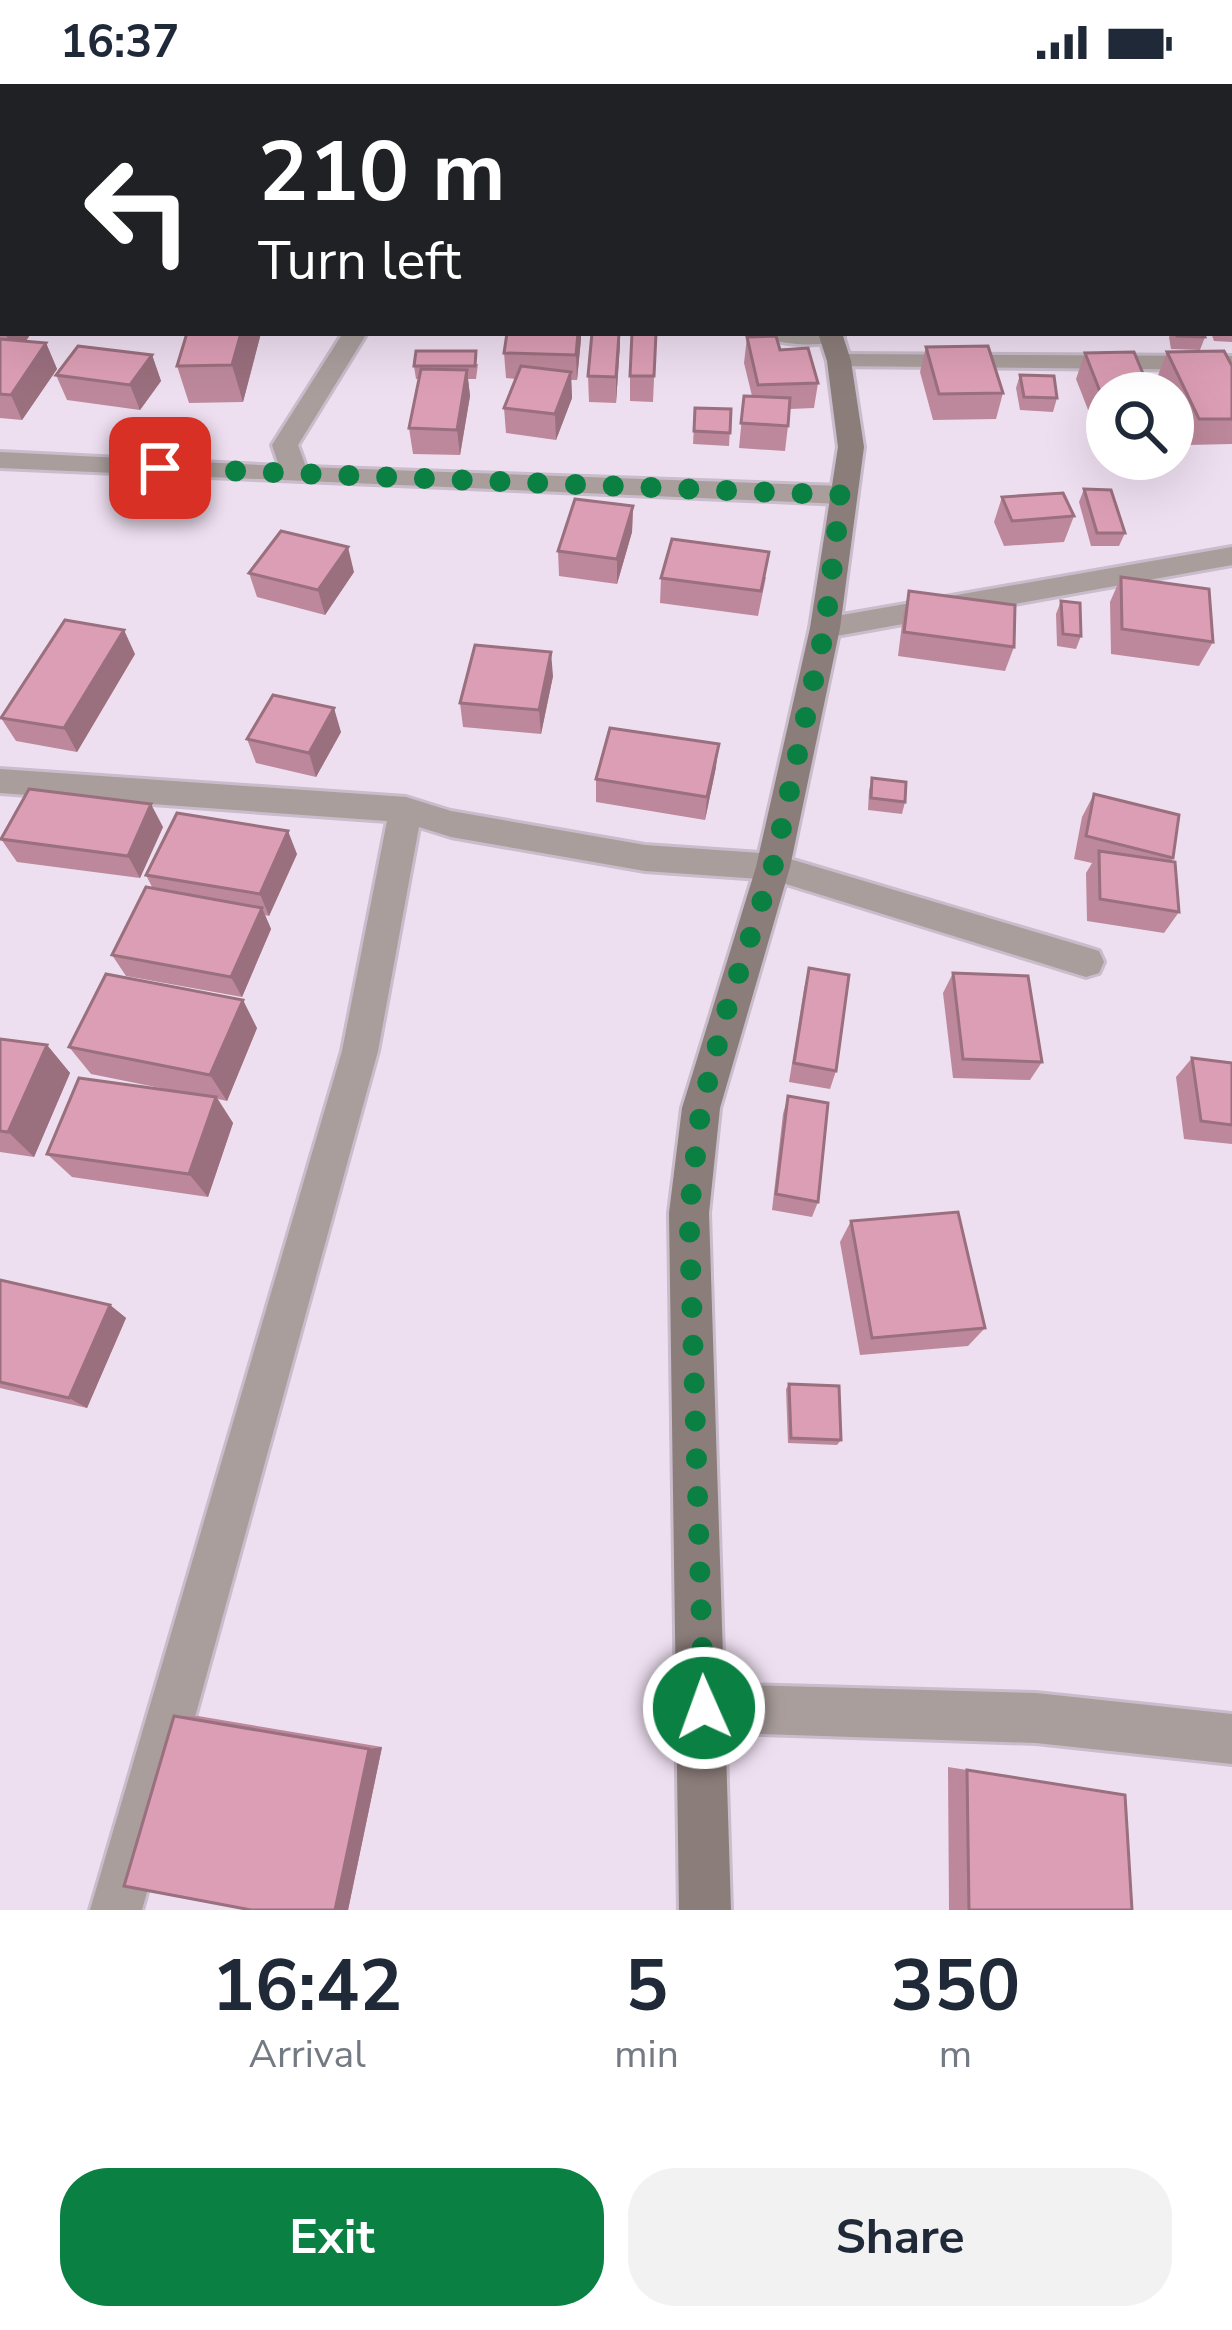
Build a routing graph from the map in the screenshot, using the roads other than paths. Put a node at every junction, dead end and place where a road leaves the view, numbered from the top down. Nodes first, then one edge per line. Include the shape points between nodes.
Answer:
1 (353, 336) edge
2 (790, 336) edge
3 (1140, 336) edge
4 (834, 343) edge
5 (1139, 360) junction
6 (1232, 363) edge
7 (0, 460) edge
8 (295, 476) junction
9 (841, 495) junction
10 (1232, 556) edge
11 (825, 628) junction
12 (0, 781) edge
13 (406, 809) junction
14 (773, 867) junction
15 (1085, 962) dead end
16 (704, 1708) junction
17 (1232, 1739) edge
18 (116, 1910) edge
19 (705, 1910) edge

1 - 8 street via 284,445
2 - 4 street
3 - 5 street
4 - 5 street
4 - 9 street via 851,447
5 - 6 street
7 - 8 street
8 - 9 street
9 - 11 street
10 - 11 street
11 - 14 street
12 - 13 street
13 - 14 street via 645,858
13 - 18 street via 360,1052
14 - 15 street
14 - 16 street via 701,1108 689,1213
16 - 17 street via 1036,1718
16 - 19 street

